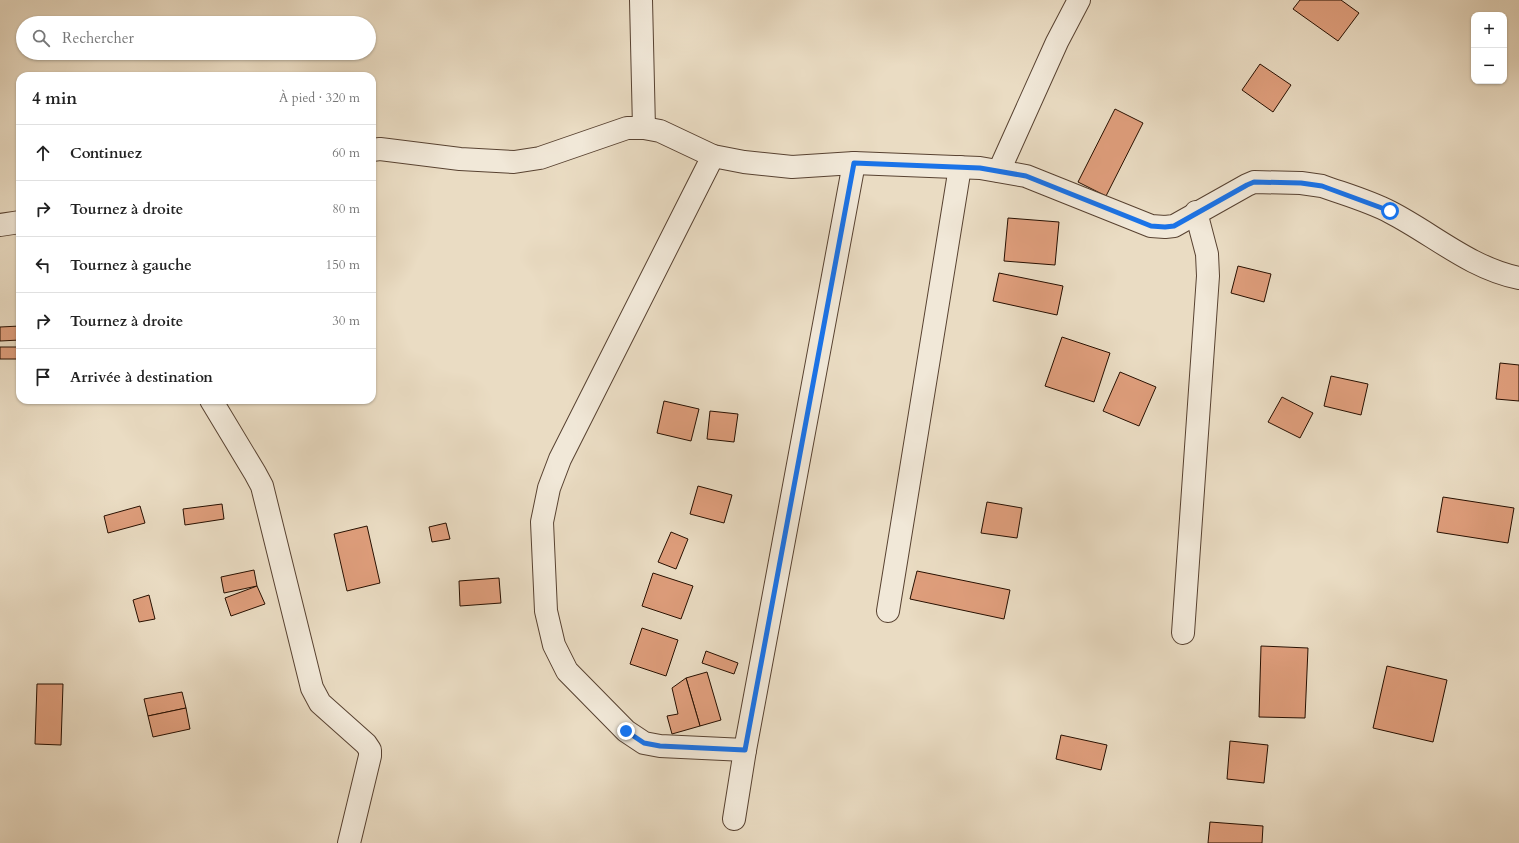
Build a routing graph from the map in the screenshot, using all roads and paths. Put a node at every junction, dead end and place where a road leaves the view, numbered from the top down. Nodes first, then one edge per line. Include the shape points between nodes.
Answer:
1 (641, 0) edge
2 (1079, 0) edge
3 (644, 128) junction
4 (376, 150) edge
5 (713, 156) junction
6 (854, 163) junction
7 (960, 167) junction
8 (999, 171) junction
9 (1196, 212) junction
10 (16, 223) edge
11 (0, 225) edge
12 (1519, 278) edge
13 (213, 404) edge
14 (888, 611) dead end
15 (1183, 634) dead end
16 (745, 750) junction
17 (734, 819) dead end
18 (349, 843) edge

1 - 3 street
2 - 8 street via 1057,42
3 - 4 street via 627,128 540,158 514,162 460,160
3 - 5 street via 660,131
5 - 6 street via 792,167
5 - 16 street via 560,459 549,488 542,522 546,611 554,645 567,671 626,731 644,743 660,746
6 - 7 street
6 - 16 street
7 - 8 street
7 - 14 street
8 - 9 street via 1026,176 1151,226 1174,226
9 - 12 street via 1254,182 1322,186 1390,211 1481,266 1502,275
9 - 15 street via 1207,254 1208,276
10 - 11 street
13 - 18 street via 262,486 312,688 320,703 370,750
16 - 17 street

